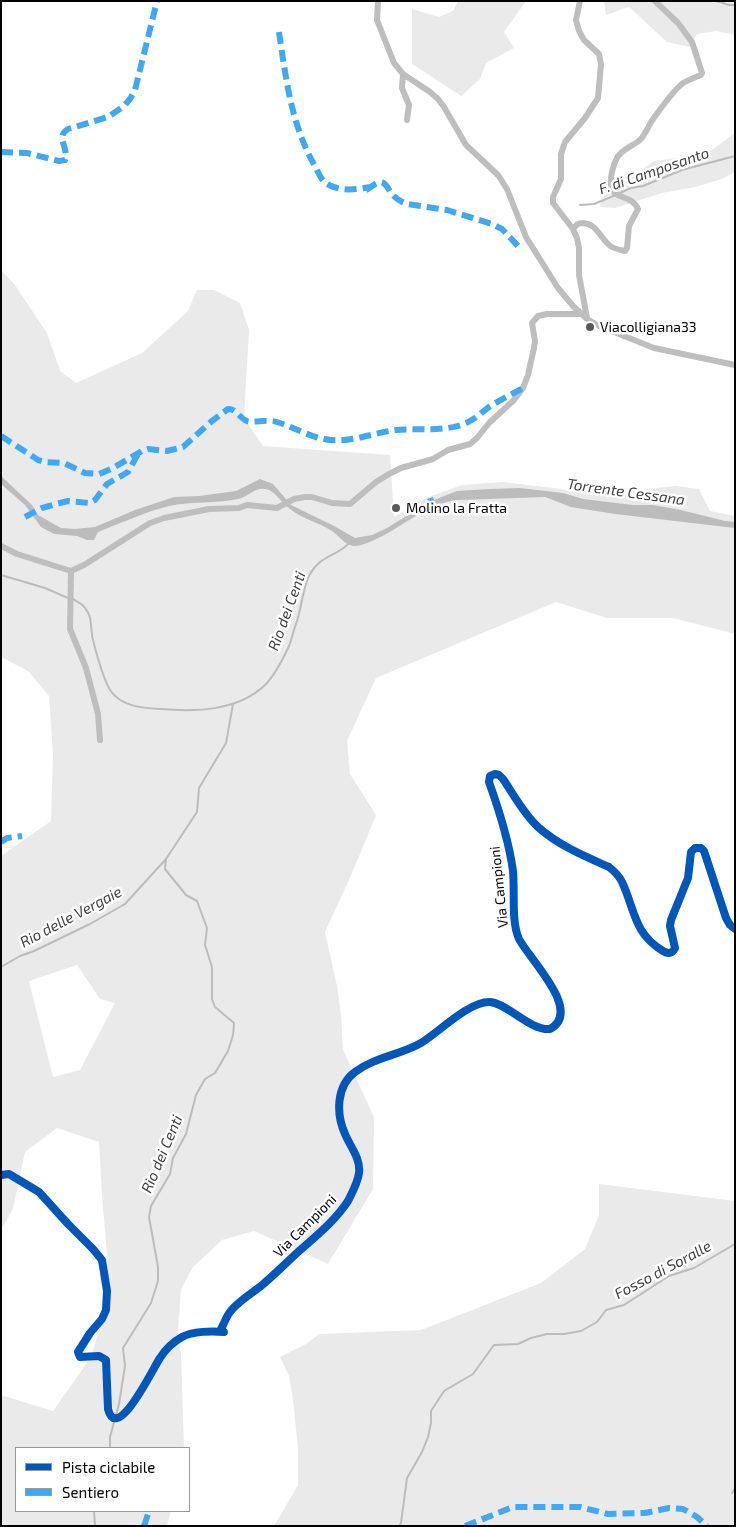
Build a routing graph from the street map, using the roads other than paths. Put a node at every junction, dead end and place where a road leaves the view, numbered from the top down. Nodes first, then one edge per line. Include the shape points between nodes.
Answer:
1 (378, 1) edge
2 (580, 1) edge
3 (655, 1) edge
4 (403, 74) junction
5 (407, 120) dead end
6 (573, 228) junction
7 (584, 317) junction
8 (735, 365) edge
9 (1, 546) edge
10 (71, 571) junction
11 (100, 740) dead end
12 (735, 929) edge
13 (1, 1175) edge

1 - 4 street via 380,31 394,63
2 - 6 street via 576,20 584,40 599,54 601,64 598,98 560,154 561,179 552,203
3 - 6 street via 692,42 702,73 678,87 641,138 615,160 613,191 632,200 638,209 629,226 625,251 608,245 588,224 580,223
4 - 5 street via 402,88 409,106
4 - 7 street via 438,99 466,145 498,175 526,237 558,288
6 - 7 street via 579,248
7 - 8 street via 654,348
7 - 10 street via 542,314 535,318 532,323 535,340 528,375 514,400 472,442 389,474 350,504 312,497 294,499 277,508 209,509 164,518 150,523
9 - 10 street
10 - 11 street via 70,629 86,668 98,714
12 - 13 street, Via Campioni via 726,918 704,851 695,848 691,852 688,878 671,920 675,948 668,954 661,950 638,927 622,882 614,871 566,847 545,832 525,812 503,779 495,774 490,776 511,859 516,930 561,1005 559,1022 550,1029 540,1029 498,1005 483,1003 458,1016 423,1042 375,1061 350,1076 339,1104 342,1126 355,1154 359,1173 344,1206 269,1279 232,1309 221,1329 224,1332 188,1334 170,1346 130,1408 118,1419 113,1418 108,1409 106,1360 99,1356 80,1357 78,1352 106,1310 106,1281 101,1258 39,1192 9,1174

